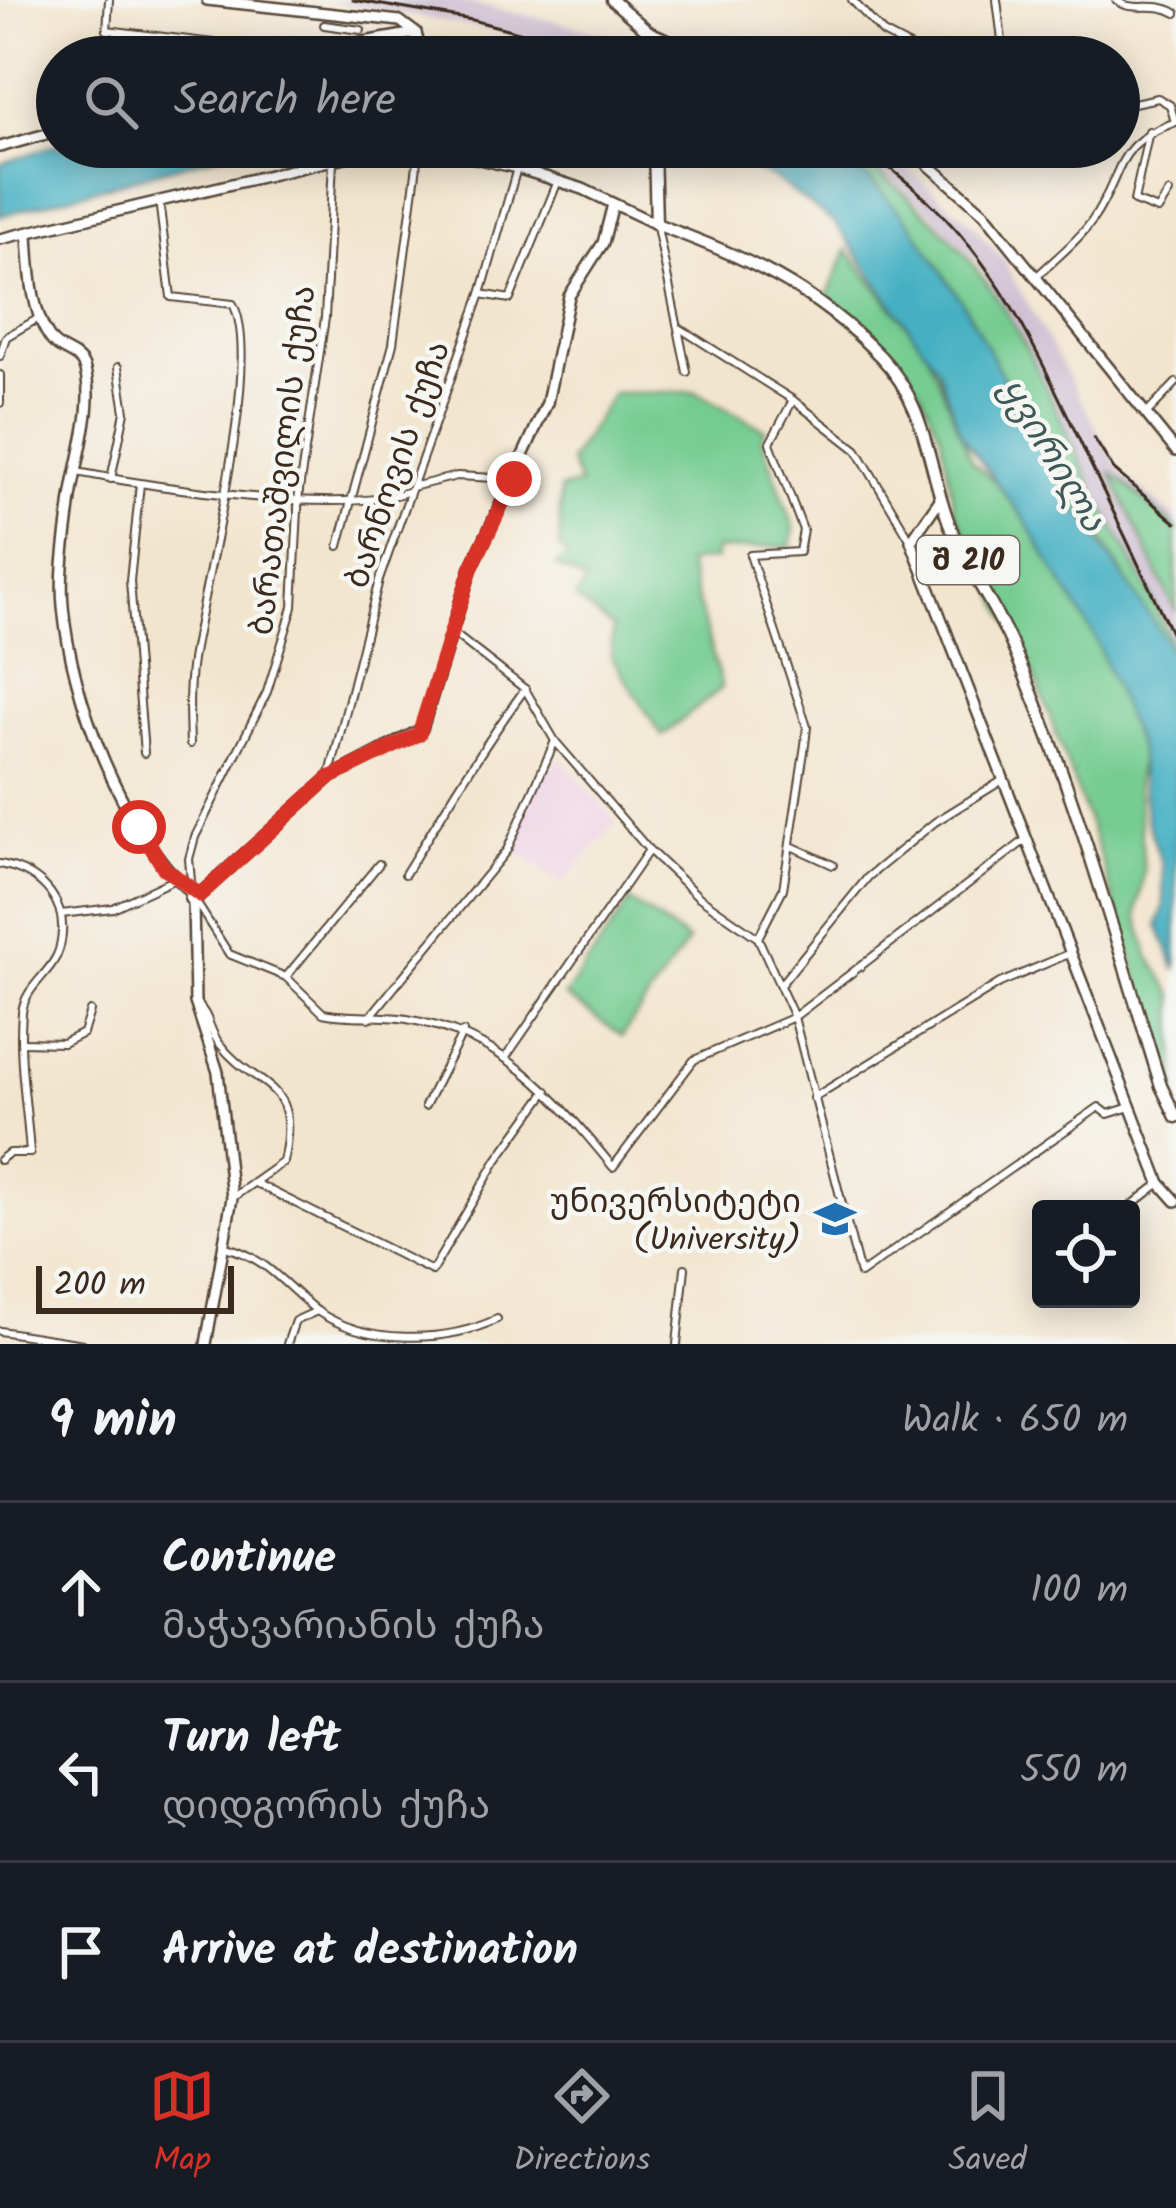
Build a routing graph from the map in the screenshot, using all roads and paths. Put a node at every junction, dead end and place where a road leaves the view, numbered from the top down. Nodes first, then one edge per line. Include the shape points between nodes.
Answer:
1 (109, 0) edge
2 (206, 0) edge
3 (612, 0) edge
4 (852, 0) edge
5 (997, 0) edge
6 (1116, 0) edge
7 (1176, 14) edge
8 (361, 30) dead end
9 (119, 33) junction
10 (650, 35) edge
11 (119, 36) edge
12 (146, 36) edge
13 (327, 36) edge
14 (417, 36) edge
15 (889, 36) edge
16 (1001, 36) edge
17 (1140, 102) edge
18 (1176, 122) edge
19 (1149, 131) junction
20 (36, 137) edge
21 (1140, 138) edge
22 (0, 146) edge
23 (292, 168) edge
24 (333, 168) edge
25 (416, 168) edge
26 (513, 168) edge
27 (655, 168) edge
28 (932, 168) edge
29 (1119, 168) edge
30 (517, 169) junction
31 (558, 181) junction
32 (1168, 193) dead end
33 (159, 200) junction
34 (613, 204) junction
35 (656, 219) junction
36 (28, 236) junction
37 (0, 239) edge
38 (1036, 276) junction
39 (481, 294) junction
40 (42, 316) junction
41 (681, 329) junction
42 (0, 356) edge
43 (118, 367) dead end
44 (687, 372) dead end
45 (0, 376) edge
46 (1176, 383) edge
47 (793, 400) junction
48 (0, 404) edge
49 (1145, 416) junction
50 (1175, 447) edge
51 (74, 471) junction
52 (111, 479) junction
53 (514, 479) junction
54 (140, 484) junction
55 (411, 489) junction
56 (223, 493) junction
57 (299, 497) junction
58 (941, 498) junction
59 (350, 500) junction
60 (911, 541) junction
61 (339, 545) dead end
62 (450, 631) junction
63 (525, 689) junction
64 (555, 741) junction
65 (190, 744) dead end
66 (144, 753) dead end
67 (329, 778) junction
68 (1003, 780) junction
69 (1024, 841) junction
70 (791, 846) junction
71 (649, 850) junction
72 (379, 863) dead end
73 (0, 864) edge
74 (832, 865) dead end
75 (405, 874) dead end
76 (176, 878) junction
77 (194, 897) junction
78 (61, 914) junction
79 (758, 938) junction
80 (1071, 953) junction
81 (286, 977) junction
82 (782, 984) junction
83 (195, 1002) junction
84 (90, 1011) dead end
85 (794, 1017) junction
86 (369, 1018) junction
87 (463, 1032) junction
88 (22, 1042) junction
89 (506, 1057) junction
90 (547, 1091) junction
91 (813, 1098) junction
92 (425, 1106) dead end
93 (1131, 1106) junction
94 (1176, 1117) edge
95 (0, 1160) edge
96 (255, 1183) junction
97 (1160, 1183) junction
98 (232, 1198) junction
99 (1138, 1200) edge
100 (1176, 1201) edge
101 (225, 1247) junction
102 (685, 1268) dead end
103 (317, 1311) junction
104 (497, 1319) dead end
105 (0, 1331) edge
106 (83, 1344) edge
107 (206, 1344) edge
108 (286, 1344) edge
109 (677, 1344) edge

1 - 9 street via 104,26
2 - 14 street via 400,21
3 - 10 main road
4 - 15 street
5 - 16 street
6 - 7 street via 1160,4
8 - 13 street via 324,27
9 - 11 street
9 - 12 street
17 - 18 street via 1158,98
18 - 19 street
19 - 21 street
19 - 32 street via 1135,201 1158,210
20 - 22 street
23 - 33 street
24 - 57 street, ბარათაშვილის ქუჩა via 326,318
25 - 59 street via 393,344
26 - 30 street
27 - 35 main road
28 - 38 street via 984,213
29 - 38 street via 1091,223
30 - 31 street
30 - 39 street, ბარნოვის ქუჩა
31 - 34 street
31 - 39 street via 510,299
33 - 36 street
33 - 56 street via 171,297 237,310 239,416
34 - 35 street
34 - 53 street via 603,242 569,296 547,403
35 - 41 street
35 - 58 main road, შ 210 via 790,280 881,357 908,390 927,434
36 - 37 street
36 - 40 street
38 - 49 street
39 - 55 street, ბარნოვის ქუჩა
40 - 42 street via 6,337
40 - 51 street via 50,339 86,371
41 - 44 street
41 - 47 street
43 - 52 street via 125,412
45 - 48 street
46 - 49 street
47 - 60 street via 857,450
47 - 70 street via 770,443 803,545 799,552 750,555 807,728
49 - 50 street
51 - 52 street
51 - 76 street via 63,606 83,705 126,805
52 - 54 street
53 - 55 street via 457,476
53 - 62 street
54 - 56 street
54 - 66 street via 130,581
55 - 59 street
55 - 67 street, ბარნოვის ქუჩა via 355,663
56 - 57 street
56 - 65 street via 191,662
57 - 59 street
57 - 77 street, ბარათაშვილის ქუჩა via 295,596 280,655 195,837
58 - 60 street
58 - 94 main road, შ 210 via 1045,730
59 - 61 street
60 - 68 street
62 - 63 street
62 - 67 street via 419,734
63 - 64 street
63 - 75 street
64 - 71 street
64 - 86 street via 507,850
67 - 77 street
68 - 69 street
68 - 82 street via 868,877
69 - 80 street
69 - 85 street
70 - 74 street
70 - 79 street via 783,890
71 - 79 street
71 - 89 street
72 - 81 street
73 - 78 street via 51,888
76 - 77 street
76 - 78 street via 113,908
77 - 81 street via 229,954
77 - 83 street
78 - 88 street via 59,952 22,1007
79 - 82 street
80 - 91 street via 1000,982
80 - 93 street
81 - 86 street via 323,1013
82 - 85 street
83 - 96 street via 219,1043 283,1102 284,1160
83 - 98 street via 221,1087
84 - 88 street via 83,1034 63,1043
85 - 90 street via 694,1060 613,1167
85 - 91 street
86 - 87 street
87 - 89 street
87 - 92 street
88 - 95 street via 30,1153
89 - 90 street
90 - 96 street via 432,1271
91 - 93 street via 860,1274 1099,1107 1108,1114
93 - 97 street
96 - 98 street
97 - 99 street
97 - 100 street
98 - 101 street
101 - 103 street via 259,1258
101 - 107 street
102 - 109 street
103 - 104 street via 349,1331 424,1339
103 - 108 street via 295,1321
105 - 106 street

